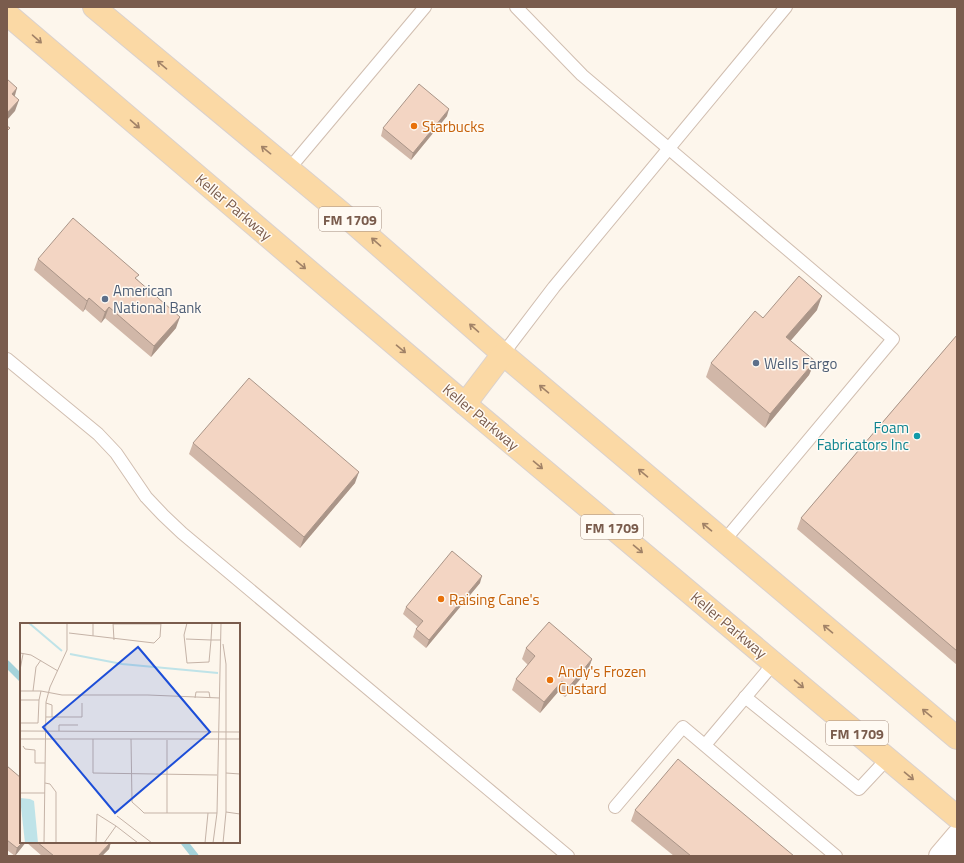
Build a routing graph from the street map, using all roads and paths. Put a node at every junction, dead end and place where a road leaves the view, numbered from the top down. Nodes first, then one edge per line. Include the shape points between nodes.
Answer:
1 (94, 7) edge
2 (425, 7) edge
3 (516, 7) edge
4 (786, 7) edge
5 (7, 14) edge
6 (668, 148) junction
7 (289, 169) junction
8 (503, 354) junction
9 (7, 359) edge
10 (465, 404) junction
11 (724, 541) junction
12 (774, 663) junction
13 (745, 697) junction
14 (957, 738) edge
15 (705, 746) junction
16 (888, 758) junction
17 (615, 807) dead end
18 (957, 817) edge
19 (957, 836) edge
20 (568, 856) edge
21 (836, 856) edge
22 (940, 856) edge

7 -> 1 main road, FM 1709
2 - 7 lane
3 - 6 lane via 582,75
4 - 6 lane
5 -> 10 main road, Keller Parkway / FM 1709
6 - 8 lane via 554,287
6 - 11 lane via 893,339
8 -> 7 main road, FM 1709
8 - 10 main road
11 -> 8 main road, FM 1709
9 - 20 lane via 98,434 116,453 146,497 182,533
10 -> 12 main road, Keller Parkway / FM 1709
14 -> 11 main road, FM 1709
12 - 13 lane
12 -> 16 main road, Keller Parkway / FM 1709
13 - 15 lane
13 - 16 lane via 859,790
15 - 17 lane via 683,727
15 - 21 lane
16 -> 18 main road, Keller Parkway / FM 1709
19 - 22 street

